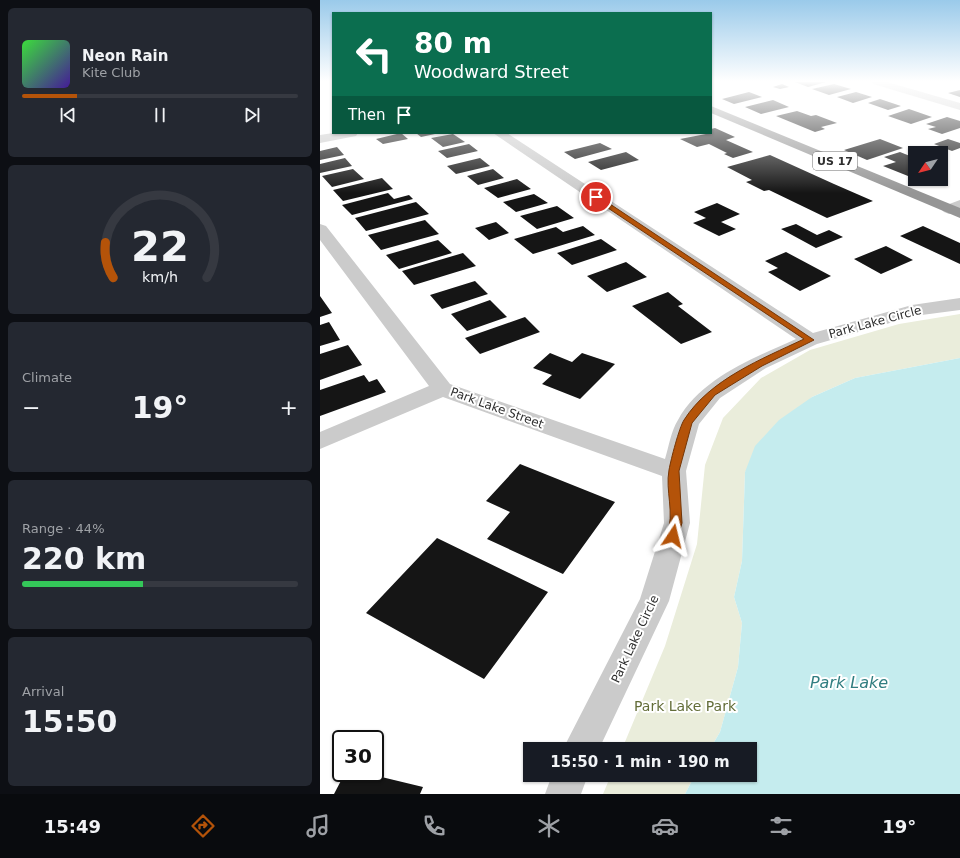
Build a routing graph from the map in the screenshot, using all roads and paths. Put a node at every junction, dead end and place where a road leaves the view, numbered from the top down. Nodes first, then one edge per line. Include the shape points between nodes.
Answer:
1 (736, 119) edge
2 (347, 134) edge
3 (501, 134) edge
4 (320, 139) edge
5 (956, 209) edge
6 (322, 233) edge
7 (960, 304) edge
8 (810, 340) junction
9 (442, 389) junction
10 (320, 441) edge
11 (674, 471) junction
12 (584, 742) edge
13 (567, 782) edge
14 (563, 794) edge

1 - 5 highway, US 17
2 - 4 street
3 - 8 street
6 - 9 street, Park Lake Street
7 - 8 street, Park Lake Circle via 912,311
8 - 11 street, Park Lake Circle via 759,364 712,393 688,422
9 - 10 street
9 - 11 street, Park Lake Street
11 - 12 street, Park Lake Circle via 677,523 654,601
13 - 14 street

